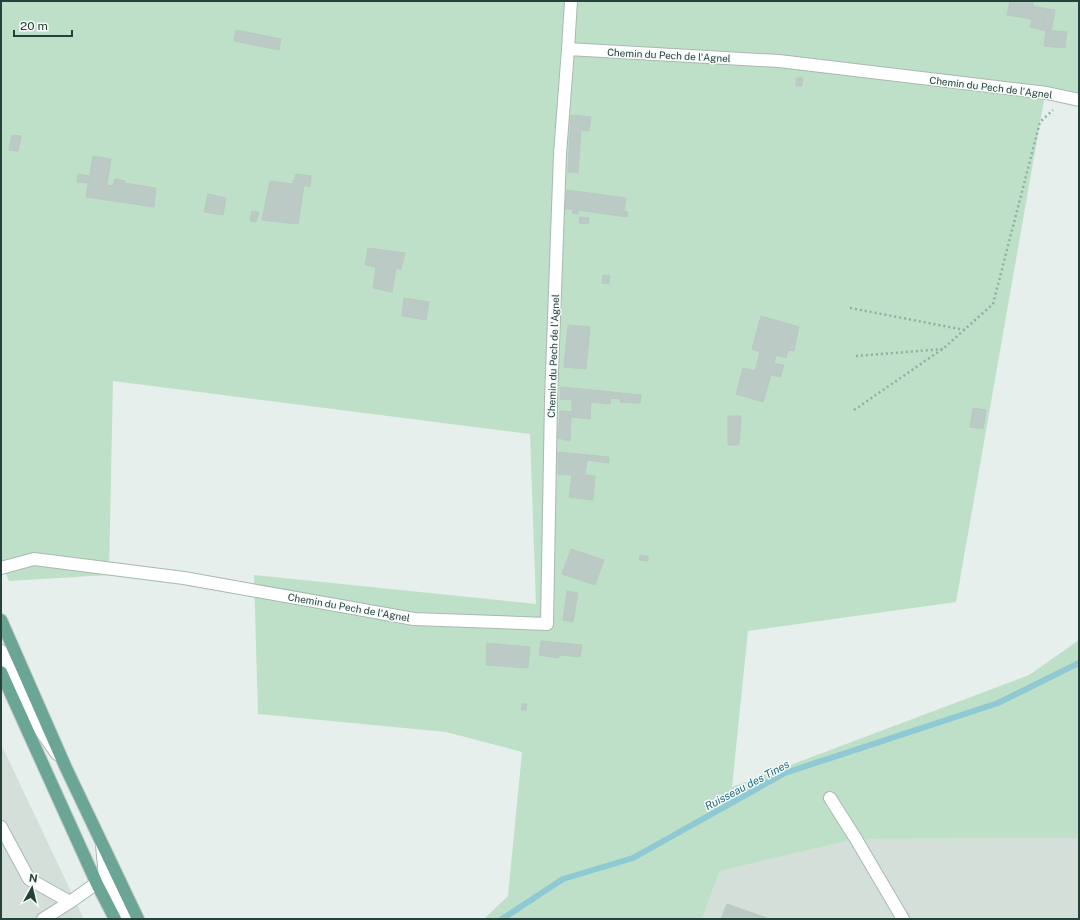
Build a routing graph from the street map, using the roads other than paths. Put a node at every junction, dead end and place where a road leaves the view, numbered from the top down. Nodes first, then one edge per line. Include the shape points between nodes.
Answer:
1 (571, 1) edge
2 (568, 49) junction
3 (1073, 99) edge
4 (1, 568) edge
5 (1, 620) edge
6 (1, 651) edge
7 (1, 672) edge
8 (66, 768) junction
9 (830, 798) dead end
10 (1, 827) edge
11 (102, 842) junction
12 (101, 881) junction
13 (70, 902) junction
14 (43, 919) edge
15 (115, 919) edge
16 (126, 919) edge
17 (138, 919) edge
18 (903, 919) edge

1 - 2 street
2 - 3 street, Chemin du Pech de l'Agnel via 780,61 1047,93
2 - 4 street, Chemin du Pech de l'Agnel via 560,162 551,392 547,624 414,619 184,578 34,559
5 - 8 main road
6 - 8 street via 32,718
7 - 12 main road
8 - 11 main road
9 - 18 street
10 - 13 street via 29,879
11 - 12 street
11 - 17 main road
12 - 13 street
12 - 15 main road
12 - 16 street
13 - 14 street

